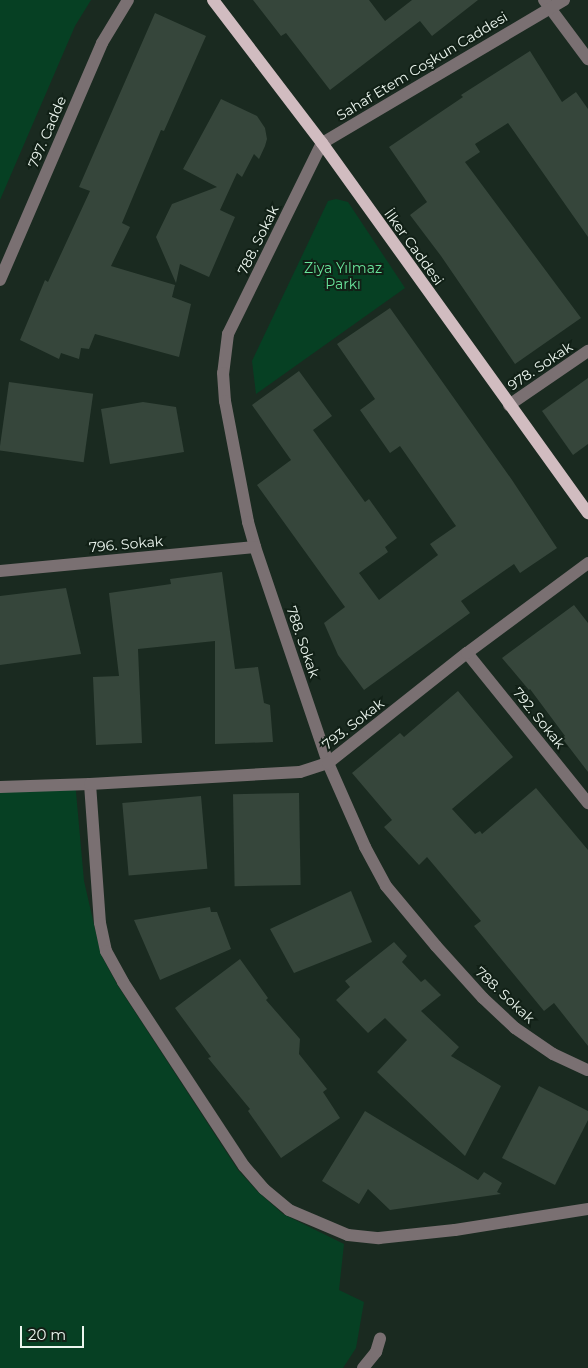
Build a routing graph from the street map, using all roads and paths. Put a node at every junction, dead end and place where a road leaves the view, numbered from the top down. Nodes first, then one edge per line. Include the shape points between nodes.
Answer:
1 (128, 0) edge
2 (213, 0) edge
3 (564, 0) edge
4 (547, 4) edge
5 (588, 59) edge
6 (322, 143) junction
7 (0, 280) edge
8 (588, 351) edge
9 (509, 405) junction
10 (588, 513) edge
11 (255, 547) junction
12 (588, 563) edge
13 (0, 571) edge
14 (467, 653) junction
15 (328, 763) junction
16 (90, 784) junction
17 (0, 787) edge
18 (588, 803) edge
19 (588, 1070) edge
20 (588, 1209) edge
21 (380, 1338) dead end
22 (363, 1368) edge

1 - 7 street, 797. Cadde via 102,42
2 - 6 main road, İlker Caddesi
3 - 4 street, Sahaf Etem Coşkun Caddesi
4 - 5 street
4 - 6 street, Sahaf Etem Coşkun Caddesi
6 - 9 main road, İlker Caddesi
6 - 11 street, 788. Sokak via 228,334 223,373 225,401
8 - 9 street, 978. Sokak
9 - 10 main road, İlker Caddesi
11 - 13 street, 796. Sokak
11 - 15 street, 788. Sokak
12 - 14 street, 793. Sokak
14 - 15 street, 793. Sokak
14 - 18 street, 792. Sokak
15 - 16 street, 793. Sokak via 300,772
15 - 19 street, 788. Sokak via 386,886 436,946 515,1028 553,1054
16 - 17 street
16 - 20 street via 100,923 106,951 244,1166 288,1210 348,1235 379,1238 455,1230
21 - 22 street via 376,1352

